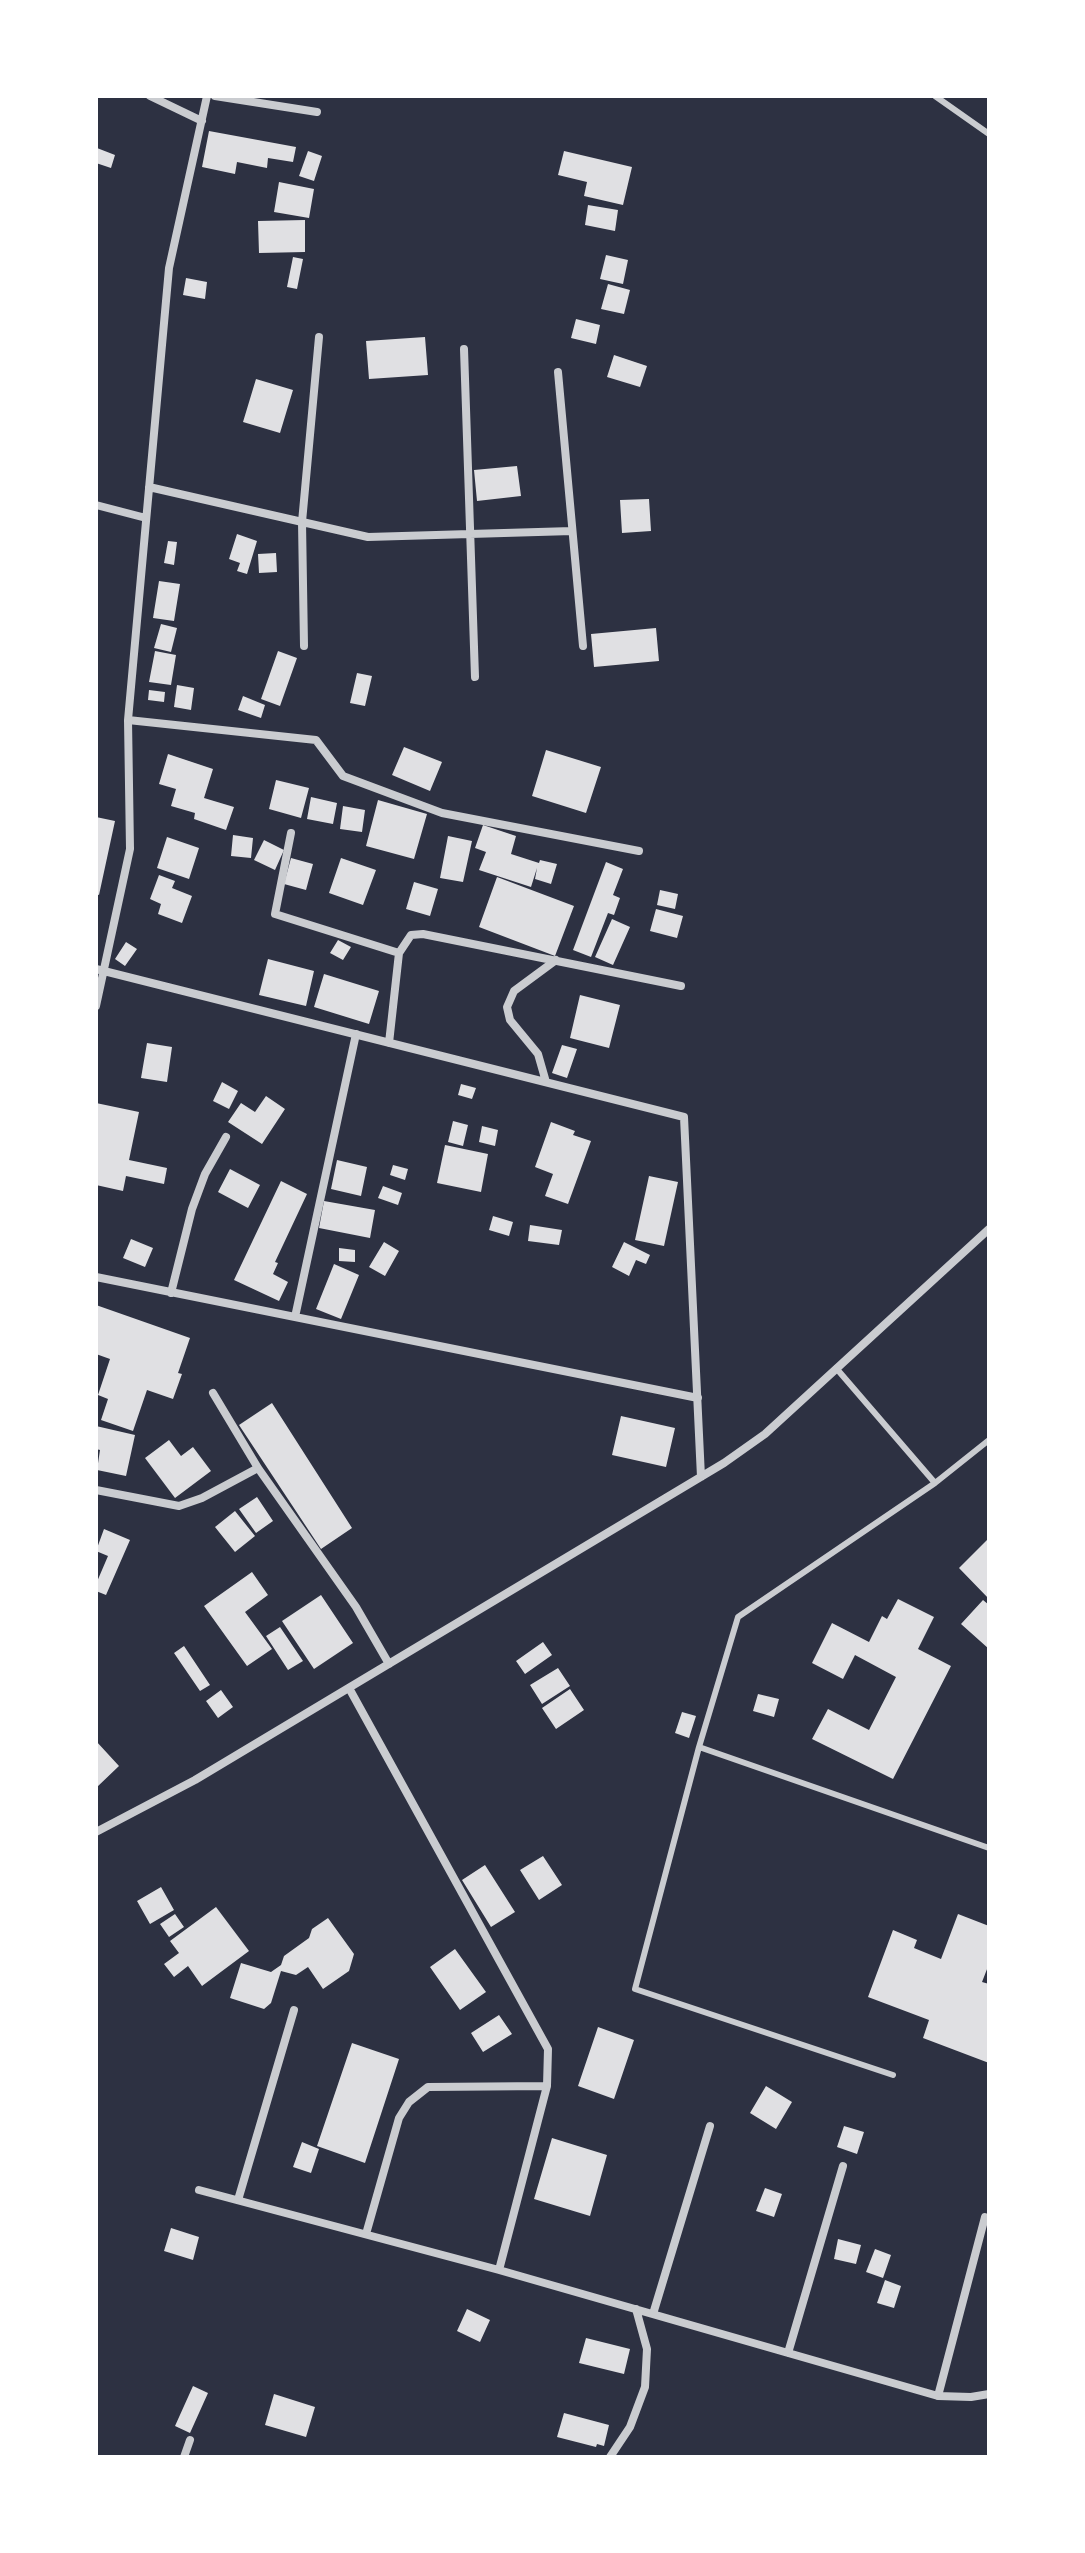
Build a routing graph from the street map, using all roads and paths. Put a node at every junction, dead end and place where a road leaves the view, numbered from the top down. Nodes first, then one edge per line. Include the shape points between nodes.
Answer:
1 (150, 96) edge
2 (207, 96) edge
3 (215, 96) edge
4 (935, 96) edge
5 (317, 112) dead end
6 (202, 121) junction
7 (989, 134) edge
8 (319, 337) dead end
9 (464, 349) dead end
10 (558, 372) dead end
11 (149, 487) junction
12 (96, 505) edge
13 (146, 518) junction
14 (302, 522) junction
15 (572, 531) junction
16 (469, 534) junction
17 (304, 646) dead end
18 (583, 646) dead end
19 (475, 677) dead end
20 (128, 720) junction
21 (291, 833) dead end
22 (639, 851) dead end
23 (399, 953) junction
24 (556, 960) junction
25 (100, 970) edge
26 (681, 986) dead end
27 (96, 1006) edge
28 (356, 1034) junction
29 (389, 1043) junction
30 (546, 1082) junction
31 (226, 1137) dead end
32 (989, 1229) edge
33 (96, 1277) edge
34 (171, 1293) junction
35 (295, 1317) junction
36 (836, 1368) junction
37 (213, 1393) dead end
38 (698, 1398) junction
39 (989, 1440) edge
40 (258, 1468) junction
41 (701, 1477) junction
42 (935, 1483) junction
43 (96, 1490) edge
44 (389, 1664) junction
45 (349, 1688) junction
46 (699, 1747) junction
47 (96, 1832) edge
48 (989, 1848) edge
49 (294, 2010) dead end
50 (893, 2075) dead end
51 (547, 2086) junction
52 (710, 2126) dead end
53 (843, 2166) dead end
54 (199, 2190) dead end
55 (238, 2200) junction
56 (985, 2217) dead end
57 (366, 2234) junction
58 (499, 2270) junction
59 (636, 2309) junction
60 (653, 2314) junction
61 (788, 2353) junction
62 (989, 2394) edge
63 (938, 2396) junction
64 (190, 2440) dead end
65 (184, 2457) edge
66 (610, 2457) edge

1 - 6 street
2 - 6 street
3 - 5 street
4 - 7 lane
6 - 11 street via 169,268
8 - 14 street
9 - 16 street
10 - 15 street
11 - 13 street
11 - 14 street
12 - 13 street
13 - 20 street
14 - 16 street via 368,537
14 - 17 street
15 - 16 street
15 - 18 street
16 - 19 street
20 - 22 street via 316,740 343,776 442,813
20 - 25 street via 130,849
21 - 23 street via 275,914
23 - 24 street via 411,935 423,934
23 - 29 street
24 - 26 street
24 - 30 street via 514,991 507,1007 510,1020 538,1054
25 - 27 street
25 - 28 street
28 - 29 street
28 - 35 street
29 - 30 street
30 - 38 street via 684,1117
31 - 34 street via 192,1209
32 - 36 street
33 - 34 street
34 - 35 street
35 - 38 street
36 - 41 street via 765,1434
36 - 42 lane
37 - 40 street
38 - 41 street
39 - 42 lane
40 - 43 street via 179,1506
40 - 44 street via 356,1607
41 - 44 street
42 - 46 lane via 738,1617
44 - 45 street
45 - 47 street
45 - 51 street via 548,2049
46 - 48 lane
46 - 50 lane via 635,1989
49 - 55 street
51 - 57 street via 428,2087 409,2102 399,2118
51 - 58 street
52 - 60 street
53 - 61 street
54 - 55 street
55 - 57 street
56 - 63 street
57 - 58 street
58 - 59 street
59 - 60 street
59 - 66 street via 647,2349 645,2387 630,2427
60 - 61 street
61 - 63 street
62 - 63 street
64 - 65 street

